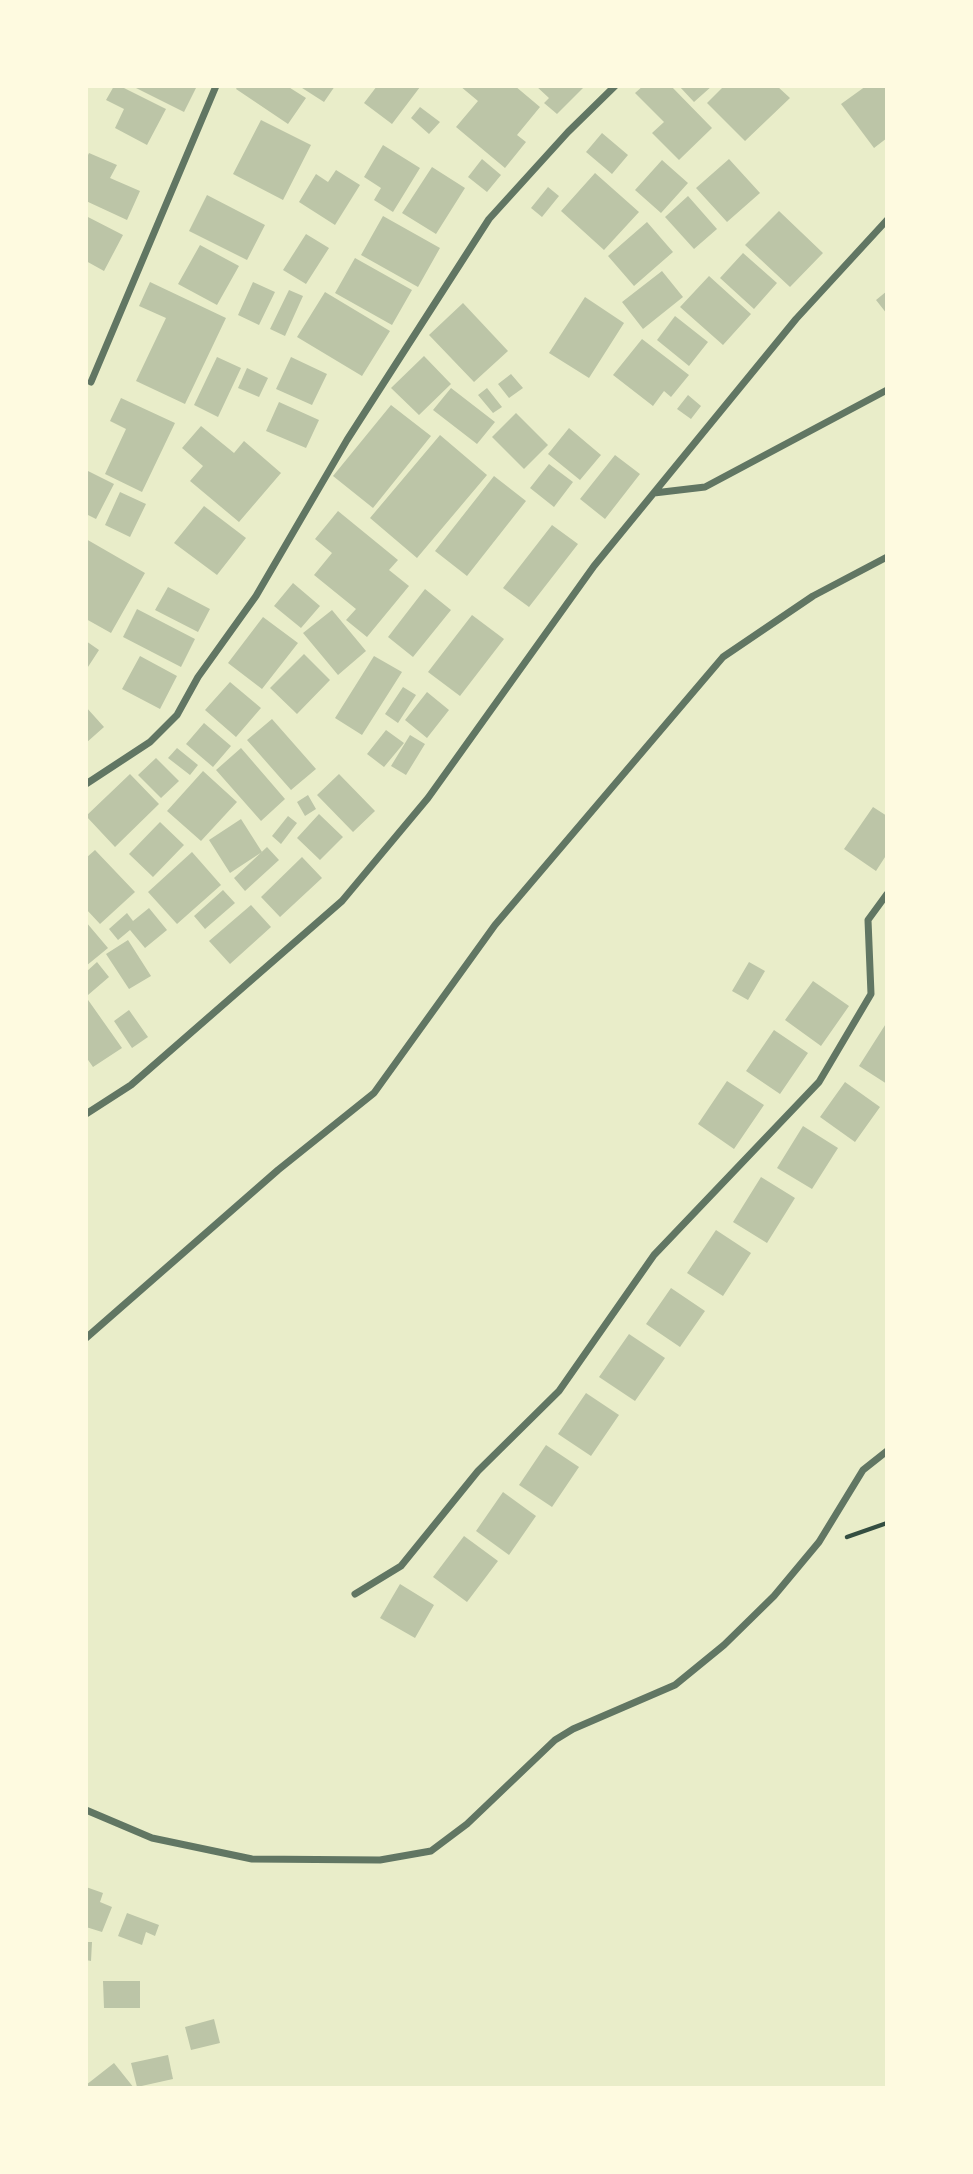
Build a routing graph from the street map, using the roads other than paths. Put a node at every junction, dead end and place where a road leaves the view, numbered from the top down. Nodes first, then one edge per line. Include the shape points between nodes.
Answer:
1 (216, 86) edge
2 (615, 86) edge
3 (887, 220) edge
4 (91, 383) dead end
5 (887, 390) edge
6 (653, 493) junction
7 (887, 557) edge
8 (86, 784) edge
9 (887, 894) edge
10 (86, 1114) edge
11 (86, 1338) edge
12 (887, 1451) edge
13 (355, 1594) dead end
14 (86, 1810) edge

1 - 4 street
2 - 8 street via 489,219 347,440 256,596 198,677 177,715 150,742
3 - 6 street via 796,319
5 - 6 street via 705,486
6 - 10 street via 594,566 428,798 342,901 131,1085
7 - 11 street via 813,596 723,657 495,925 374,1093 278,1170
9 - 13 street via 868,920 871,994 819,1082 654,1255 559,1391 478,1471 401,1566
12 - 14 street via 863,1470 819,1542 774,1596 724,1645 675,1685 555,1741 467,1824 431,1851 380,1860 252,1858 152,1838

